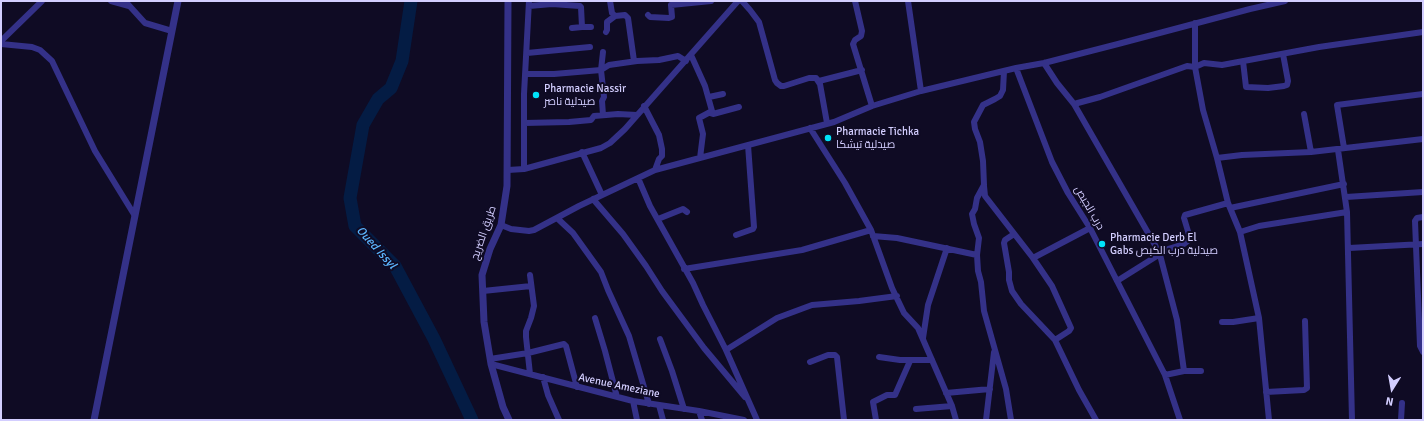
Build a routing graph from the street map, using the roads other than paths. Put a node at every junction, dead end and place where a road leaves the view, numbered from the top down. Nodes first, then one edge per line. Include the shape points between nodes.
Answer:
1 (42, 1) edge
2 (111, 1) edge
3 (178, 1) edge
4 (508, 1) edge
5 (610, 1) edge
6 (712, 1) edge
7 (738, 1) edge
8 (742, 1) edge
9 (855, 1) edge
10 (908, 1) edge
11 (1247, 1) edge
12 (1285, 1) edge
13 (127, 3) edge
14 (529, 4) edge
15 (1250, 9) junction
16 (648, 15) dead end
17 (615, 16) junction
18 (1195, 23) junction
19 (582, 27) junction
20 (591, 27) dead end
21 (572, 28) dead end
22 (172, 31) junction
23 (606, 32) dead end
24 (1423, 32) edge
25 (1, 43) edge
26 (590, 47) dead end
27 (603, 52) dead end
28 (527, 53) junction
29 (1283, 54) junction
30 (691, 55) junction
31 (686, 60) junction
32 (634, 61) junction
33 (1243, 61) junction
34 (1044, 63) junction
35 (1195, 67) junction
36 (1016, 68) junction
37 (601, 70) junction
38 (862, 70) junction
39 (1004, 71) junction
40 (525, 74) junction
41 (819, 81) junction
42 (921, 91) junction
43 (723, 94) dead end
44 (1423, 94) edge
45 (709, 97) junction
46 (1074, 104) junction
47 (644, 106) junction
48 (872, 106) junction
49 (739, 107) dead end
50 (710, 113) junction
51 (1304, 114) dead end
52 (603, 115) junction
53 (637, 115) junction
54 (524, 123) junction
55 (827, 123) junction
56 (810, 128) junction
57 (1423, 139) edge
58 (748, 145) junction
59 (1341, 149) junction
60 (582, 152) junction
61 (1311, 152) junction
62 (700, 158) junction
63 (1217, 158) junction
64 (524, 169) junction
65 (508, 170) junction
66 (655, 170) junction
67 (638, 178) junction
68 (1344, 184) junction
69 (984, 185) junction
70 (1423, 192) edge
71 (602, 195) junction
72 (1346, 197) junction
73 (593, 199) junction
74 (1229, 205) junction
75 (687, 212) dead end
76 (1347, 212) junction
77 (136, 216) junction
78 (1423, 216) edge
79 (557, 218) junction
80 (658, 219) junction
81 (500, 225) junction
82 (1090, 228) junction
83 (1240, 232) junction
84 (872, 233) junction
85 (1014, 234) junction
86 (736, 235) dead end
87 (1416, 244) junction
88 (1423, 244) edge
89 (947, 248) junction
90 (1349, 248) junction
91 (1160, 255) junction
92 (977, 256) junction
93 (1033, 258) junction
94 (684, 269) junction
95 (530, 275) dead end
96 (1117, 281) junction
97 (531, 286) junction
98 (483, 290) junction
99 (897, 296) junction
100 (595, 318) dead end
101 (1259, 318) junction
102 (1305, 321) dead end
103 (1222, 322) dead end
104 (660, 339) dead end
105 (923, 340) junction
106 (1055, 340) junction
107 (995, 349) junction
108 (726, 350) junction
109 (1423, 352) edge
110 (528, 353) junction
111 (879, 357) dead end
112 (932, 360) junction
113 (491, 361) junction
114 (910, 361) junction
115 (810, 362) dead end
116 (1184, 371) junction
117 (1201, 371) dead end
118 (530, 374) junction
119 (1165, 375) junction
120 (544, 377) junction
121 (577, 387) junction
122 (990, 389) junction
123 (1266, 392) junction
124 (946, 393) junction
125 (616, 397) junction
126 (633, 401) junction
127 (748, 402) junction
128 (1402, 403) dead end
129 (649, 404) junction
130 (659, 405) junction
131 (952, 406) junction
132 (684, 409) junction
133 (916, 409) dead end
134 (698, 410) junction
135 (719, 418) edge
136 (94, 420) edge
137 (508, 420) edge
138 (559, 420) edge
139 (637, 420) edge
140 (663, 420) edge
141 (702, 420) edge
142 (744, 420) edge
143 (758, 420) edge
144 (844, 420) edge
145 (876, 420) edge
146 (956, 420) edge
147 (986, 420) edge
148 (1011, 420) edge
149 (1096, 420) edge
150 (1180, 420) edge
151 (1269, 420) edge
152 (1352, 420) edge
153 (1402, 420) edge

1 - 25 street
2 - 13 street
3 - 22 street
4 - 65 street, طريق الضريح
5 - 17 street
6 - 16 street via 671,5 672,17 669,18
7 - 30 street
8 - 41 street via 758,22 777,83 784,86 813,78
9 - 38 street via 862,31 861,36 853,44
10 - 42 street
11 - 15 street
12 - 15 street
13 - 22 street via 145,23
14 - 19 street via 580,6
14 - 28 street
15 - 18 street
17 - 23 street via 607,22
17 - 32 street via 624,15 628,18
18 - 34 street
18 - 35 street
19 - 20 street
19 - 21 street
22 - 77 street
24 - 29 street
25 - 77 street via 32,47 40,50 52,61 95,151
26 - 28 street
27 - 37 street
28 - 40 street
29 - 33 street
29 - 33 street via 1288,80 1284,86 1246,87
30 - 31 street
30 - 45 street
31 - 32 street via 678,56
31 - 47 street
32 - 37 street via 609,65
33 - 35 street via 1222,65 1204,63
34 - 36 street
34 - 46 street
35 - 46 street via 1187,66
35 - 63 street via 1203,110
36 - 39 street
36 - 82 street, درب الجبص via 1052,162
37 - 40 street
37 - 52 street
38 - 41 street
38 - 48 street
39 - 42 street
39 - 69 street via 1003,90 995,99 983,104 974,122 982,155
40 - 54 street
41 - 55 street
42 - 48 street
43 - 45 street
44 - 59 street via 1337,105
45 - 50 street via 712,111
46 - 91 street
47 - 53 street
47 - 66 street via 659,135 662,149 662,156
48 - 55 street
49 - 50 street
50 - 62 street via 700,118 703,134
51 - 61 street
52 - 53 street
52 - 54 street via 594,116 591,120
53 - 60 street via 610,143 601,148
54 - 64 street
55 - 56 street
56 - 58 street
56 - 84 street via 845,183
57 - 59 street
58 - 62 street
58 - 86 street via 754,227
59 - 61 street
59 - 68 street
60 - 64 street
60 - 71 street
61 - 63 street
62 - 66 street
63 - 74 street
64 - 65 street
65 - 81 street, طريق الضريح via 506,199
66 - 67 street
67 - 71 street
67 - 80 street
68 - 72 street
68 - 74 street
69 - 85 street via 985,196
69 - 92 street via 972,214 979,238
70 - 72 street
71 - 73 street
72 - 76 street
73 - 79 street
73 - 127 street via 631,244 704,348
74 - 83 street
74 - 91 street via 1185,215 1189,240
75 - 80 street via 683,209
76 - 83 street via 1259,226
76 - 90 street
77 - 136 street
78 - 87 street via 1415,221
79 - 81 street via 529,231
79 - 129 street via 573,233 601,272 629,336
80 - 94 street
81 - 98 street, طريق الضريح via 484,265
82 - 93 street
82 - 96 street, درب الجبص
83 - 101 street
84 - 89 street
84 - 94 street via 802,250
84 - 99 street
85 - 93 street
85 - 106 street via 1004,243 1012,291
87 - 88 street
87 - 90 street
87 - 109 street via 1420,346
89 - 92 street
89 - 105 street via 928,305
90 - 152 street
91 - 96 street
91 - 116 street via 1176,320
92 - 107 street via 984,311
93 - 106 street via 1052,286 1071,328
94 - 108 street
95 - 97 street
96 - 119 street, درب الجبص
97 - 98 street
97 - 110 street via 534,306 526,331
98 - 113 street, طريق الضريح via 484,322
99 - 105 street via 904,313 918,328
99 - 108 street via 805,307 777,318
100 - 125 street via 606,351
101 - 103 street
101 - 123 street
102 - 123 street via 1306,389
104 - 132 street
105 - 112 street
106 - 149 street
107 - 122 street
107 - 148 street via 1006,388
108 - 127 street
110 - 113 street
110 - 118 street
110 - 121 street via 564,344
111 - 114 street
112 - 114 street
112 - 124 street
113 - 118 street, Avenue Ameziane
113 - 137 street, طريق الضريح
114 - 145 street via 895,395 887,395 873,402
115 - 144 street via 828,355 837,356
116 - 117 street
116 - 119 street
118 - 120 street, Avenue Ameziane
119 - 150 street, درب الجبص
120 - 121 street, Avenue Ameziane
120 - 138 street via 548,395
121 - 125 street, Avenue Ameziane
122 - 124 street
122 - 147 street
123 - 151 street
124 - 131 street
125 - 126 street, Avenue Ameziane
126 - 129 street, Avenue Ameziane
126 - 139 street
127 - 143 street
128 - 153 street
129 - 130 street, Avenue Ameziane
130 - 132 street, Avenue Ameziane
130 - 140 street
131 - 133 street
131 - 146 street
132 - 134 street, Avenue Ameziane
134 - 135 street, Avenue Ameziane
134 - 141 street
135 - 142 street, Avenue Ameziane

